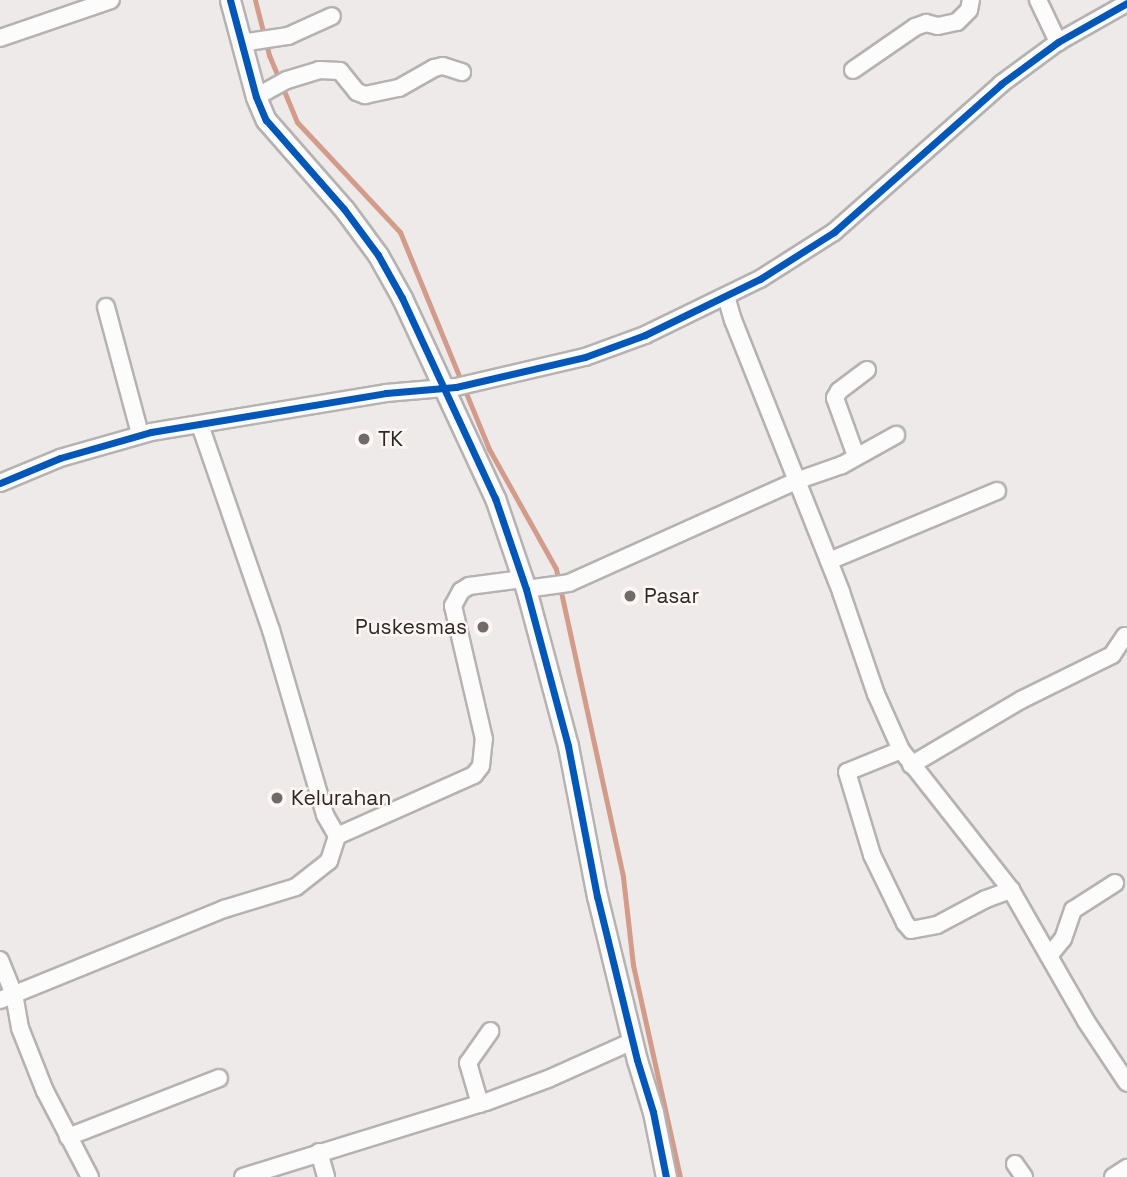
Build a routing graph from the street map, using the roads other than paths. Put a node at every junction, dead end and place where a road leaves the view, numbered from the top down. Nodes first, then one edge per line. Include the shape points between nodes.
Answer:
1 (111, 0) edge
2 (230, 0) edge
3 (971, 0) edge
4 (1038, 0) edge
5 (1127, 3) edge
6 (332, 16) dead end
7 (0, 38) edge
8 (256, 41) junction
9 (1058, 42) junction
10 (853, 70) dead end
11 (463, 72) dead end
12 (256, 97) junction
13 (726, 296) junction
14 (106, 307) dead end
15 (867, 370) dead end
16 (450, 387) junction
17 (200, 425) junction
18 (140, 434) junction
19 (896, 435) dead end
20 (856, 456) junction
21 (796, 481) junction
22 (0, 483) edge
23 (997, 491) dead end
24 (830, 561) junction
25 (525, 584) junction
26 (1125, 636) dead end
27 (901, 750) junction
28 (911, 765) junction
29 (337, 836) junction
30 (1115, 883) dead end
31 (1012, 890) junction
32 (1049, 956) junction
33 (0, 960) edge
34 (7, 997) edge
35 (490, 1031) dead end
36 (633, 1041) junction
37 (219, 1078) dead end
38 (1127, 1083) edge
39 (480, 1104) junction
40 (68, 1137) junction
41 (318, 1152) junction
42 (90, 1177) edge
43 (243, 1177) edge
44 (326, 1177) edge
45 (666, 1177) edge

1 - 7 street
2 - 8 street
3 - 10 street via 969,10 957,22 915,27
4 - 9 street
5 - 9 street
6 - 8 street via 288,36
8 - 12 street
9 - 13 street via 1002,84 834,232
11 - 12 street via 434,68 399,88 365,95 357,92 344,74 314,71
12 - 16 street via 272,129 378,254
13 - 16 street via 645,335 585,356
13 - 21 street
14 - 18 street
15 - 20 street via 835,398
16 - 17 street via 386,393
16 - 25 street
17 - 18 street
17 - 29 street via 271,630 321,802
18 - 22 street via 60,458
19 - 20 street
20 - 21 street
21 - 24 street
21 - 25 street via 562,585
23 - 24 street
24 - 27 street via 876,694
25 - 29 street via 469,586 453,606 484,739 478,771
25 - 36 street via 568,746 597,896
26 - 28 street via 1112,655 1021,700
27 - 28 street
27 - 31 street via 847,772 872,855 905,923 911,929 937,925
28 - 31 street
29 - 34 street via 329,861 296,887 225,909
30 - 32 street via 1073,910 1063,939
31 - 32 street
32 - 38 street
33 - 34 street
34 - 40 street
35 - 39 street via 468,1058
36 - 39 street
36 - 45 street
37 - 40 street
39 - 41 street
40 - 42 street
41 - 43 street
41 - 44 street

